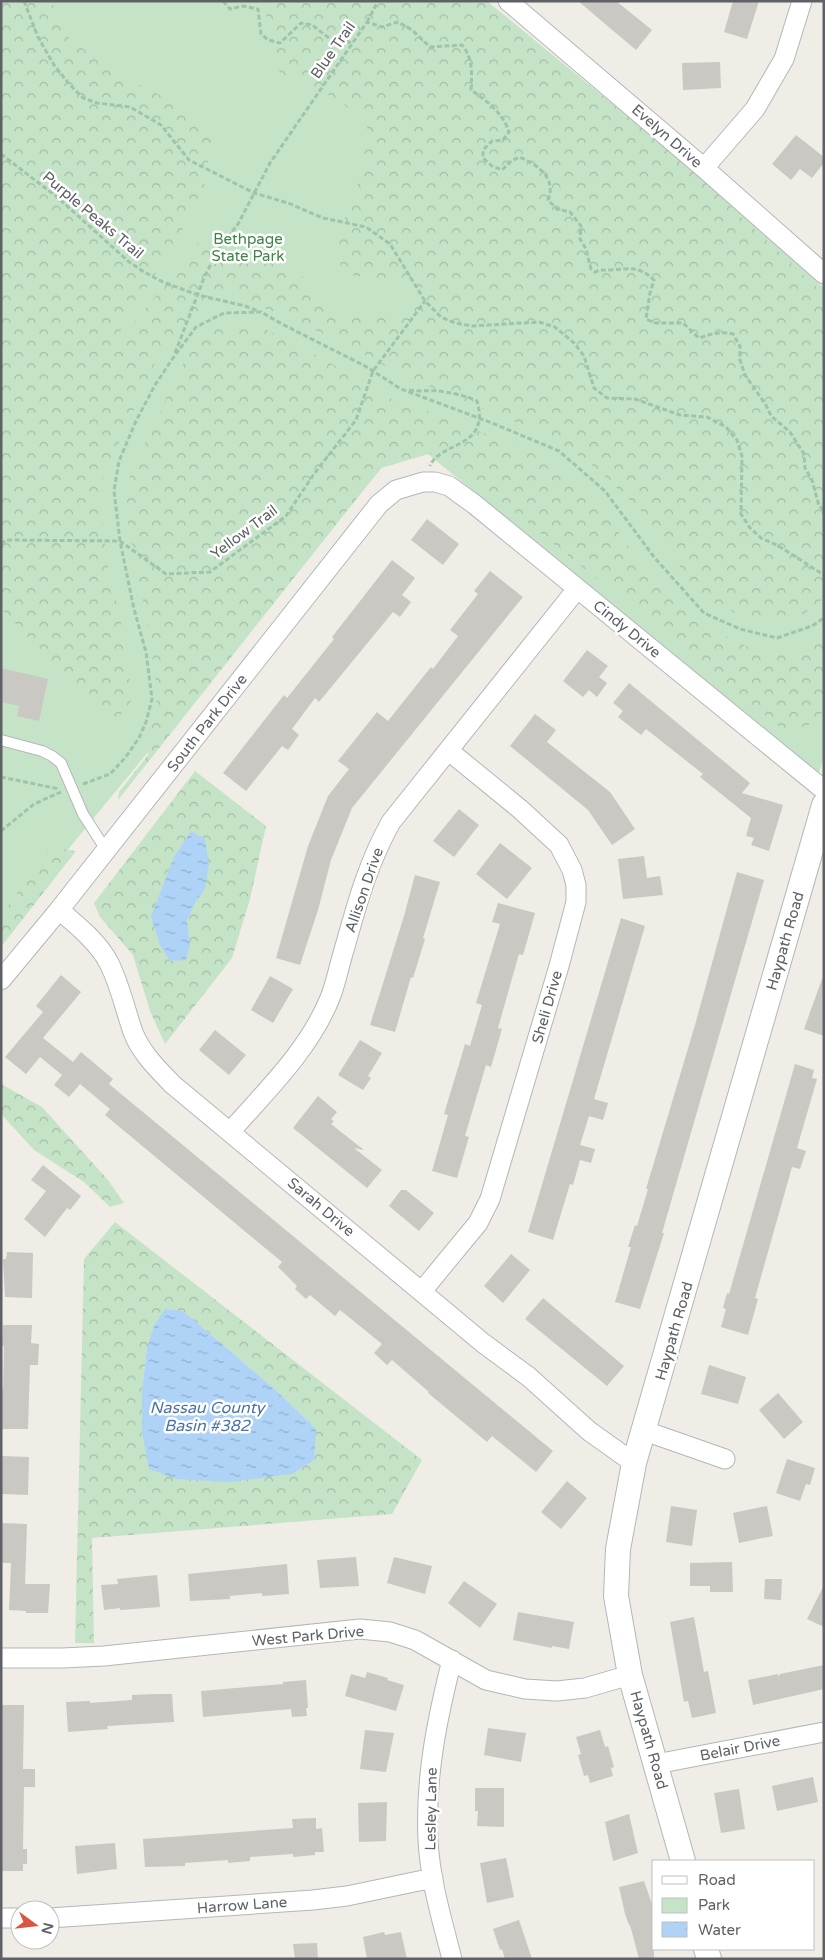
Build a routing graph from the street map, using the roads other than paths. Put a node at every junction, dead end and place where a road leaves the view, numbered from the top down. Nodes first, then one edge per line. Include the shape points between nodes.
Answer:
1 (508, 1) edge
2 (802, 1) edge
3 (704, 168) junction
4 (824, 274) edge
5 (423, 482) joint
6 (578, 589) junction
7 (1, 740) edge
8 (449, 752) junction
9 (824, 790) edge
10 (824, 805) edge
11 (106, 850) junction
12 (59, 910) junction
13 (1, 980) edge
14 (230, 1132) junction
15 (422, 1290) junction
16 (645, 1431) junction
17 (725, 1459) dead end
18 (634, 1463) junction
19 (1, 1658) edge
20 (452, 1660) junction
21 (630, 1675) junction
22 (824, 1732) edge
23 (656, 1764) junction
24 (683, 1860) edge
25 (433, 1878) junction
26 (60, 1917) edge
27 (452, 1959) edge

1 - 3 street, Evelyn Drive
2 - 3 street via 784,59 755,109
3 - 4 street, Evelyn Drive
5 - 6 street, Cindy Drive via 449,486
5 - 11 street, South Park Drive via 396,490 380,504
6 - 8 street, Allison Drive
6 - 9 street, Cindy Drive
7 - 11 lane via 52,756 61,763 83,814
8 - 14 street, Allison Drive via 391,822 376,849 330,997 316,1027 298,1053
8 - 15 street, Sheli Drive via 559,845 572,870 576,902 490,1199 478,1222
10 - 16 street, Haypath Road
11 - 12 street, South Park Drive
12 - 13 street, South Park Drive
12 - 14 street, Sarah Drive via 90,938 108,961 134,1033 147,1058 172,1084
14 - 15 street, Sarah Drive
15 - 18 street, Sarah Drive via 483,1343 529,1377 589,1431
16 - 17 street
16 - 18 street, Haypath Road
18 - 21 street, Haypath Road via 618,1549 616,1596
19 - 20 street, West Park Drive via 104,1656 360,1629 390,1632 415,1640
20 - 21 street, West Park Drive via 486,1680 525,1689 557,1691 585,1688
20 - 25 street, Lesley Lane via 437,1720 429,1779 428,1840
21 - 23 street, Haypath Road
22 - 23 street, Belair Drive
23 - 24 street, Haypath Road
25 - 26 street, Harrow Lane via 314,1900
25 - 27 street, Lesley Lane

